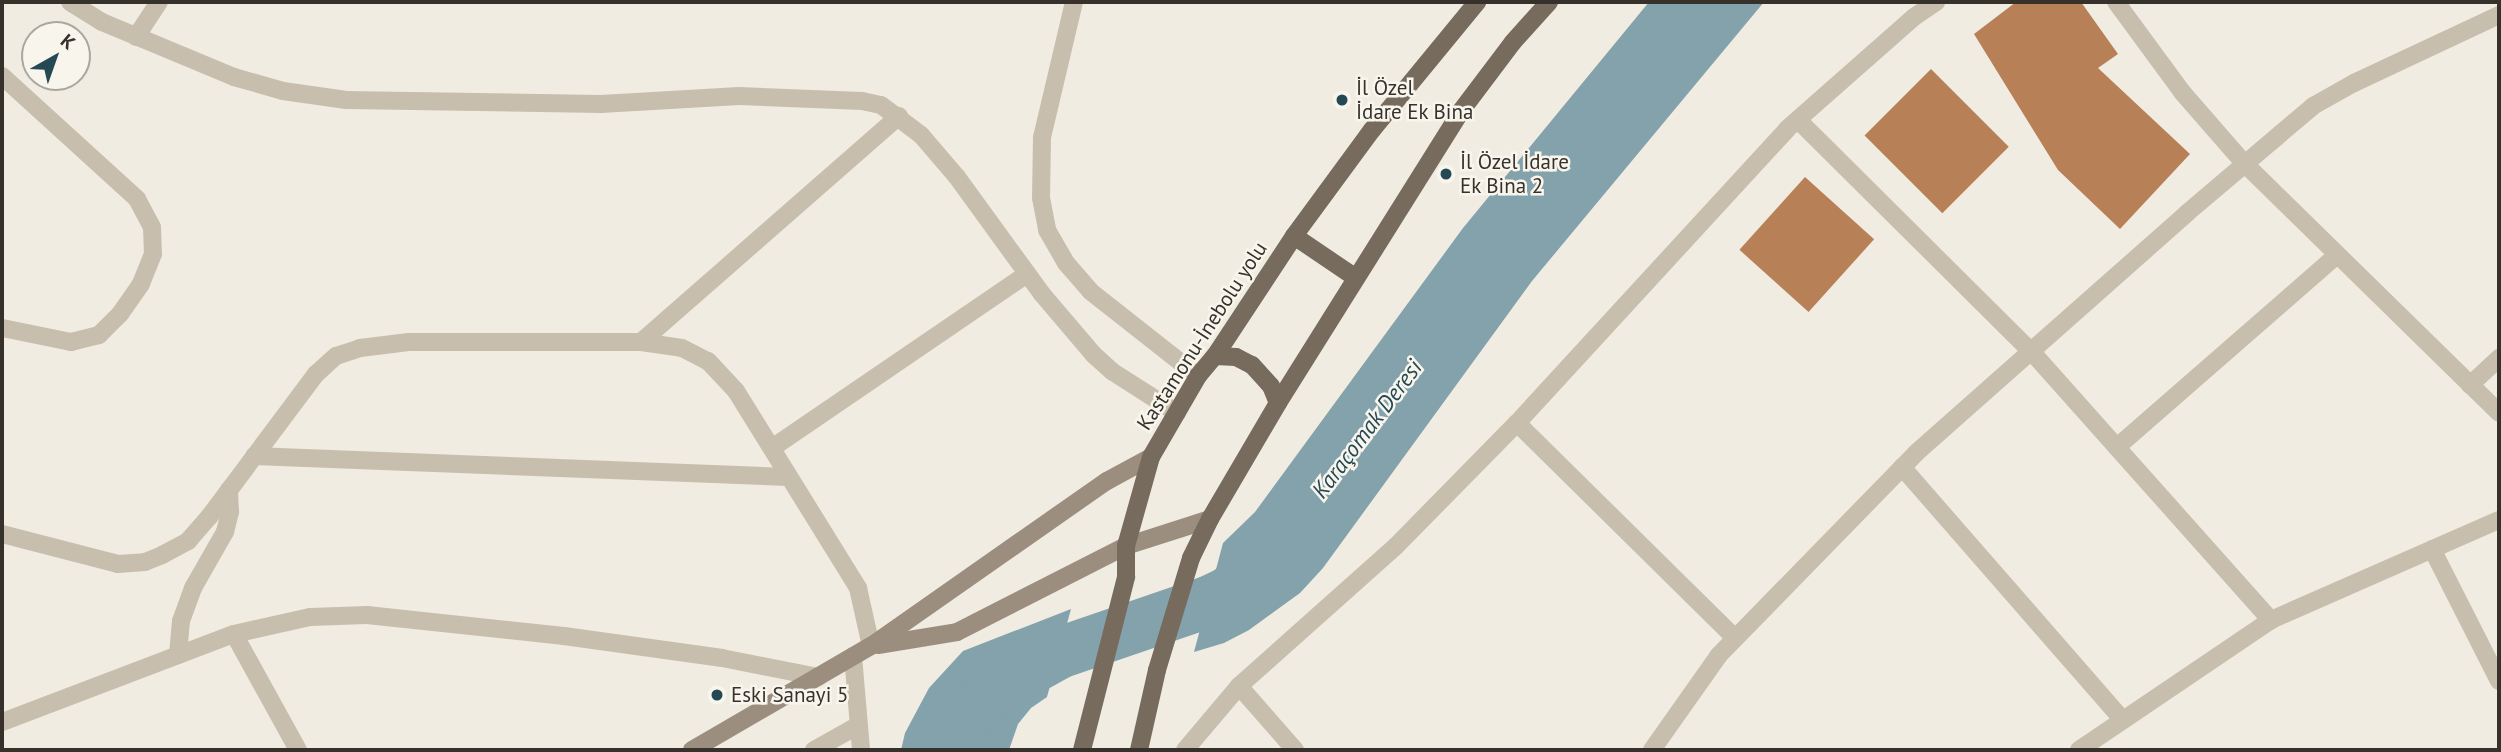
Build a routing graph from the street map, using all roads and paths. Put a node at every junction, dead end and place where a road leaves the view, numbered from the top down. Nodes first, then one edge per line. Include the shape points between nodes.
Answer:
1 (69, 2) edge
2 (159, 2) edge
3 (1074, 2) edge
4 (1478, 2) edge
5 (1549, 2) edge
6 (1936, 2) edge
7 (2116, 2) edge
8 (2499, 15) edge
9 (136, 37) junction
10 (2, 76) edge
11 (899, 116) junction
12 (1798, 120) junction
13 (2244, 163) junction
14 (1294, 236) junction
15 (2337, 254) junction
16 (1027, 274) junction
17 (1356, 278) junction
18 (2, 328) edge
19 (641, 342) junction
20 (2031, 351) junction
21 (1215, 356) junction
22 (2499, 358) edge
23 (1198, 376) junction
24 (2470, 384) junction
25 (1278, 403) junction
26 (1177, 413) junction
27 (2499, 413) edge
28 (1517, 423) junction
29 (2117, 447) junction
30 (772, 449) junction
31 (254, 456) junction
32 (1151, 457) junction
33 (1902, 467) junction
34 (789, 477) junction
35 (229, 491) junction
36 (1210, 519) junction
37 (2499, 520) edge
38 (2, 534) edge
39 (1126, 546) junction
40 (2432, 549) junction
41 (2271, 620) junction
42 (234, 634) junction
43 (1735, 638) junction
44 (871, 646) junction
45 (178, 655) junction
46 (853, 656) junction
47 (818, 677) junction
48 (2499, 681) edge
49 (1239, 686) junction
50 (2123, 720) junction
51 (2, 722) edge
52 (859, 726) junction
53 (298, 750) edge
54 (692, 750) edge
55 (814, 750) edge
56 (861, 750) edge
57 (1082, 750) edge
58 (1139, 750) edge
59 (1185, 750) edge
60 (1295, 750) edge
61 (1652, 750) edge
62 (2079, 750) edge

1 - 9 street
2 - 9 street
3 - 23 street via 1042,137 1041,198 1047,230 1090,291
4 - 14 main road, Kastamonu-İnebolu yolu via 1372,130
5 - 17 main road via 1461,111
6 - 12 street
7 - 13 street via 2182,92
8 - 13 street via 2313,106
9 - 11 street via 246,80 283,91 346,100 601,104 739,96 862,101
10 - 18 street via 137,199 152,227 153,254 141,284 99,335 71,342
11 - 16 street via 957,177
11 - 19 street
12 - 20 street
12 - 28 street
13 - 15 street
13 - 20 street
14 - 17 main road
14 - 21 main road, Kastamonu-İnebolu yolu
15 - 24 street
15 - 29 street
16 - 26 street via 1094,355
16 - 30 street
17 - 25 main road
19 - 30 street via 682,348 708,361 736,391
19 - 31 street via 409,342 360,348 336,356 316,373
20 - 29 street
20 - 33 street
21 - 23 main road, Kastamonu-İnebolu yolu
21 - 25 main road via 1236,357 1252,365 1272,386
22 - 24 street
23 - 26 main road, Kastamonu-İnebolu yolu
24 - 27 street
25 - 36 main road
26 - 32 main road, Kastamonu-İnebolu yolu
28 - 43 street
28 - 49 street via 1395,546
29 - 41 street
30 - 34 street
31 - 34 street
31 - 35 street
32 - 39 main road, Kastamonu-İnebolu yolu
32 - 44 main road via 1107,481
33 - 43 street
33 - 50 street
34 - 44 street via 858,588
35 - 38 street via 188,541 145,562 118,564
35 - 45 street via 225,532 193,588 181,621
36 - 39 main road
36 - 58 main road via 1192,558 1157,670
37 - 40 street
39 - 44 main road via 957,632
39 - 57 main road, Kastamonu-İnebolu yolu via 1126,577
40 - 41 street
40 - 48 street
41 - 50 street
42 - 45 street
42 - 47 street via 310,617 367,615 709,656
42 - 53 street
43 - 61 street via 1718,655
44 - 46 main road
45 - 51 street
46 - 47 main road
46 - 52 street
47 - 54 main road
49 - 59 street
49 - 60 street
50 - 62 street
52 - 55 street
52 - 56 street

